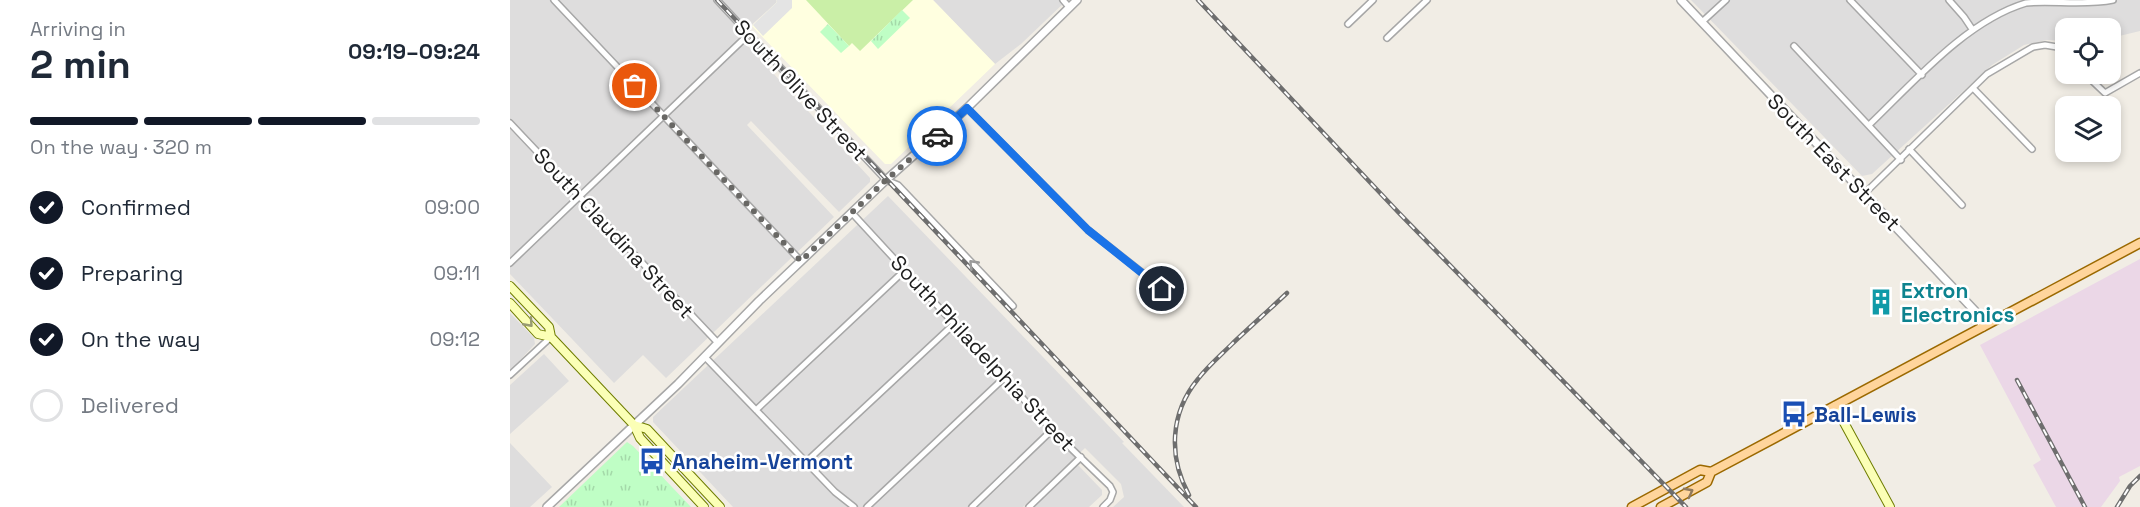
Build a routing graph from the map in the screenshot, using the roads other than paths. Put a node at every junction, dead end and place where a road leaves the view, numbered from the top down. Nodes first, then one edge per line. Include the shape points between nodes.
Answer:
1 (554, 0) edge
2 (717, 0) edge
3 (1063, 0) edge
4 (1077, 0) edge
5 (1373, 0) edge
6 (1427, 0) edge
7 (1681, 0) edge
8 (1726, 0) edge
9 (1850, 0) edge
10 (1949, 0) edge
11 (2113, 0) edge
12 (2028, 1) edge
13 (1070, 7) junction
14 (1702, 22) junction
15 (1348, 24) dead end
16 (1972, 29) junction
17 (749, 34) junction
18 (1387, 38) dead end
19 (1794, 46) dead end
20 (2055, 46) edge
21 (2140, 73) edge
22 (1922, 75) junction
23 (2096, 84) edge
24 (2121, 84) edge
25 (2121, 84) edge
26 (1973, 88) junction
27 (967, 108) junction
28 (664, 117) junction
29 (510, 123) edge
30 (1869, 125) junction
31 (1909, 149) junction
32 (2032, 149) dead end
33 (1900, 160) junction
34 (886, 180) junction
35 (1865, 193) junction
36 (580, 197) junction
37 (1962, 205) dead end
38 (852, 213) junction
39 (2140, 243) edge
40 (801, 261) junction
41 (510, 263) edge
42 (905, 270) junction
43 (510, 286) edge
44 (1162, 289) dead end
45 (510, 303) edge
46 (1013, 306) dead end
47 (955, 323) junction
48 (1983, 327) junction
49 (551, 337) junction
50 (718, 343) junction
51 (705, 357) junction
52 (510, 375) edge
53 (1004, 378) junction
54 (1836, 406) junction
55 (756, 410) junction
56 (634, 425) junction
57 (1052, 430) junction
58 (1081, 457) junction
59 (806, 462) junction
60 (1711, 472) junction
61 (547, 507) edge
62 (704, 507) edge
63 (720, 507) edge
64 (854, 507) edge
65 (867, 507) edge
66 (972, 507) edge
67 (1029, 507) edge
68 (1103, 507) edge
69 (1632, 507) edge
70 (1660, 507) edge
71 (1890, 507) edge

1 - 28 street
2 - 17 street, South Olive Street
3 - 13 street
4 - 13 street
5 - 15 street
6 - 18 street
7 - 14 street, South East Street
8 - 14 street
9 - 22 street
10 - 16 street
11 - 12 street
12 - 16 street
13 - 27 street
14 - 35 street, South East Street
16 - 22 street
17 - 28 street
17 - 34 street, South Olive Street
19 - 30 street
20 - 26 street via 2033,47 2004,63
21 - 25 street
22 - 30 street
23 - 24 street via 2105,93
26 - 31 street
26 - 32 street
27 - 34 street
27 - 44 street via 1088,230
28 - 36 street
28 - 40 street
29 - 36 street, South Claudina Street
30 - 33 street
31 - 33 street
31 - 37 street
33 - 35 street
34 - 38 street
46 -> 34 street, South Olive Street via 898,185
35 - 48 street, South East Street via 1975,311
36 - 41 street
36 - 50 street, South Claudina Street
38 - 40 street
38 - 42 street, South Philadelphia Street
39 - 48 main road
40 - 50 street
42 - 47 street, South Philadelphia Street
42 - 55 street
43 - 49 main road via 549,327
45 -> 49 main road via 538,334
47 - 53 street, South Philadelphia Street
47 - 59 street
48 - 54 main road
49 - 52 street
49 - 56 main road
50 - 51 street
51 - 55 street
51 - 56 street
53 - 57 street, South Philadelphia Street
53 - 65 street
54 - 60 main road
54 - 71 main road
55 - 59 street
56 - 61 street
56 - 62 main road via 640,438
56 - 63 main road via 646,429
57 - 58 street, South Philadelphia Street
57 - 66 street
58 - 67 street
58 - 68 street, South Philadelphia Street via 1113,492
59 - 64 street
60 - 69 main road via 1700,470
70 -> 60 main road via 1707,482

